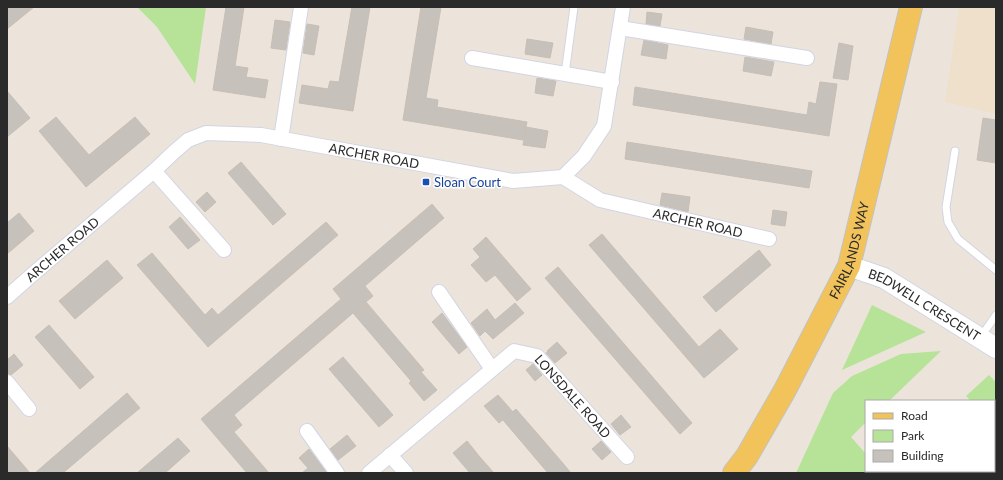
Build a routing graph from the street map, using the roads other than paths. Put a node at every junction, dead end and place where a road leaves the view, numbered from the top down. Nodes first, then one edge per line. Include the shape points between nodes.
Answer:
1 (301, 7) edge
2 (574, 7) edge
3 (623, 7) edge
4 (910, 7) edge
5 (620, 28) junction
6 (472, 58) dead end
7 (807, 58) dead end
8 (565, 74) junction
9 (612, 82) junction
10 (281, 139) junction
11 (955, 151) dead end
12 (154, 171) junction
13 (563, 176) junction
14 (768, 239) dead end
15 (224, 250) dead end
16 (849, 266) junction
17 (996, 270) edge
18 (439, 292) dead end
19 (7, 297) edge
20 (996, 315) edge
21 (988, 343) edge
22 (492, 369) junction
23 (7, 382) edge
24 (29, 409) dead end
25 (307, 431) dead end
26 (390, 455) junction
27 (627, 457) dead end
28 (337, 473) edge
29 (369, 473) edge
30 (406, 473) edge
31 (734, 473) edge

1 - 10 street
2 - 8 lane
3 - 5 street
4 - 16 main road, FAIRLANDS WAY
5 - 7 street
5 - 9 street
6 - 8 street
8 - 9 street
9 - 13 street via 604,126 584,156
10 - 12 street, ARCHER ROAD via 261,135 206,133 188,140
10 - 13 street, ARCHER ROAD via 513,181
11 - 17 lane via 946,208 948,222 958,239
12 - 15 street
12 - 19 street, ARCHER ROAD
13 - 14 street, ARCHER ROAD via 600,200
16 - 21 street, BEDWELL CRESCENT via 884,278
16 - 31 main road, FAIRLANDS WAY via 785,390 747,456
18 - 22 street
20 - 21 lane
22 - 26 street, LONSDALE ROAD
22 - 27 street, LONSDALE ROAD via 514,351 537,356
23 - 24 street
25 - 28 street
26 - 29 street, LONSDALE ROAD
26 - 30 street

